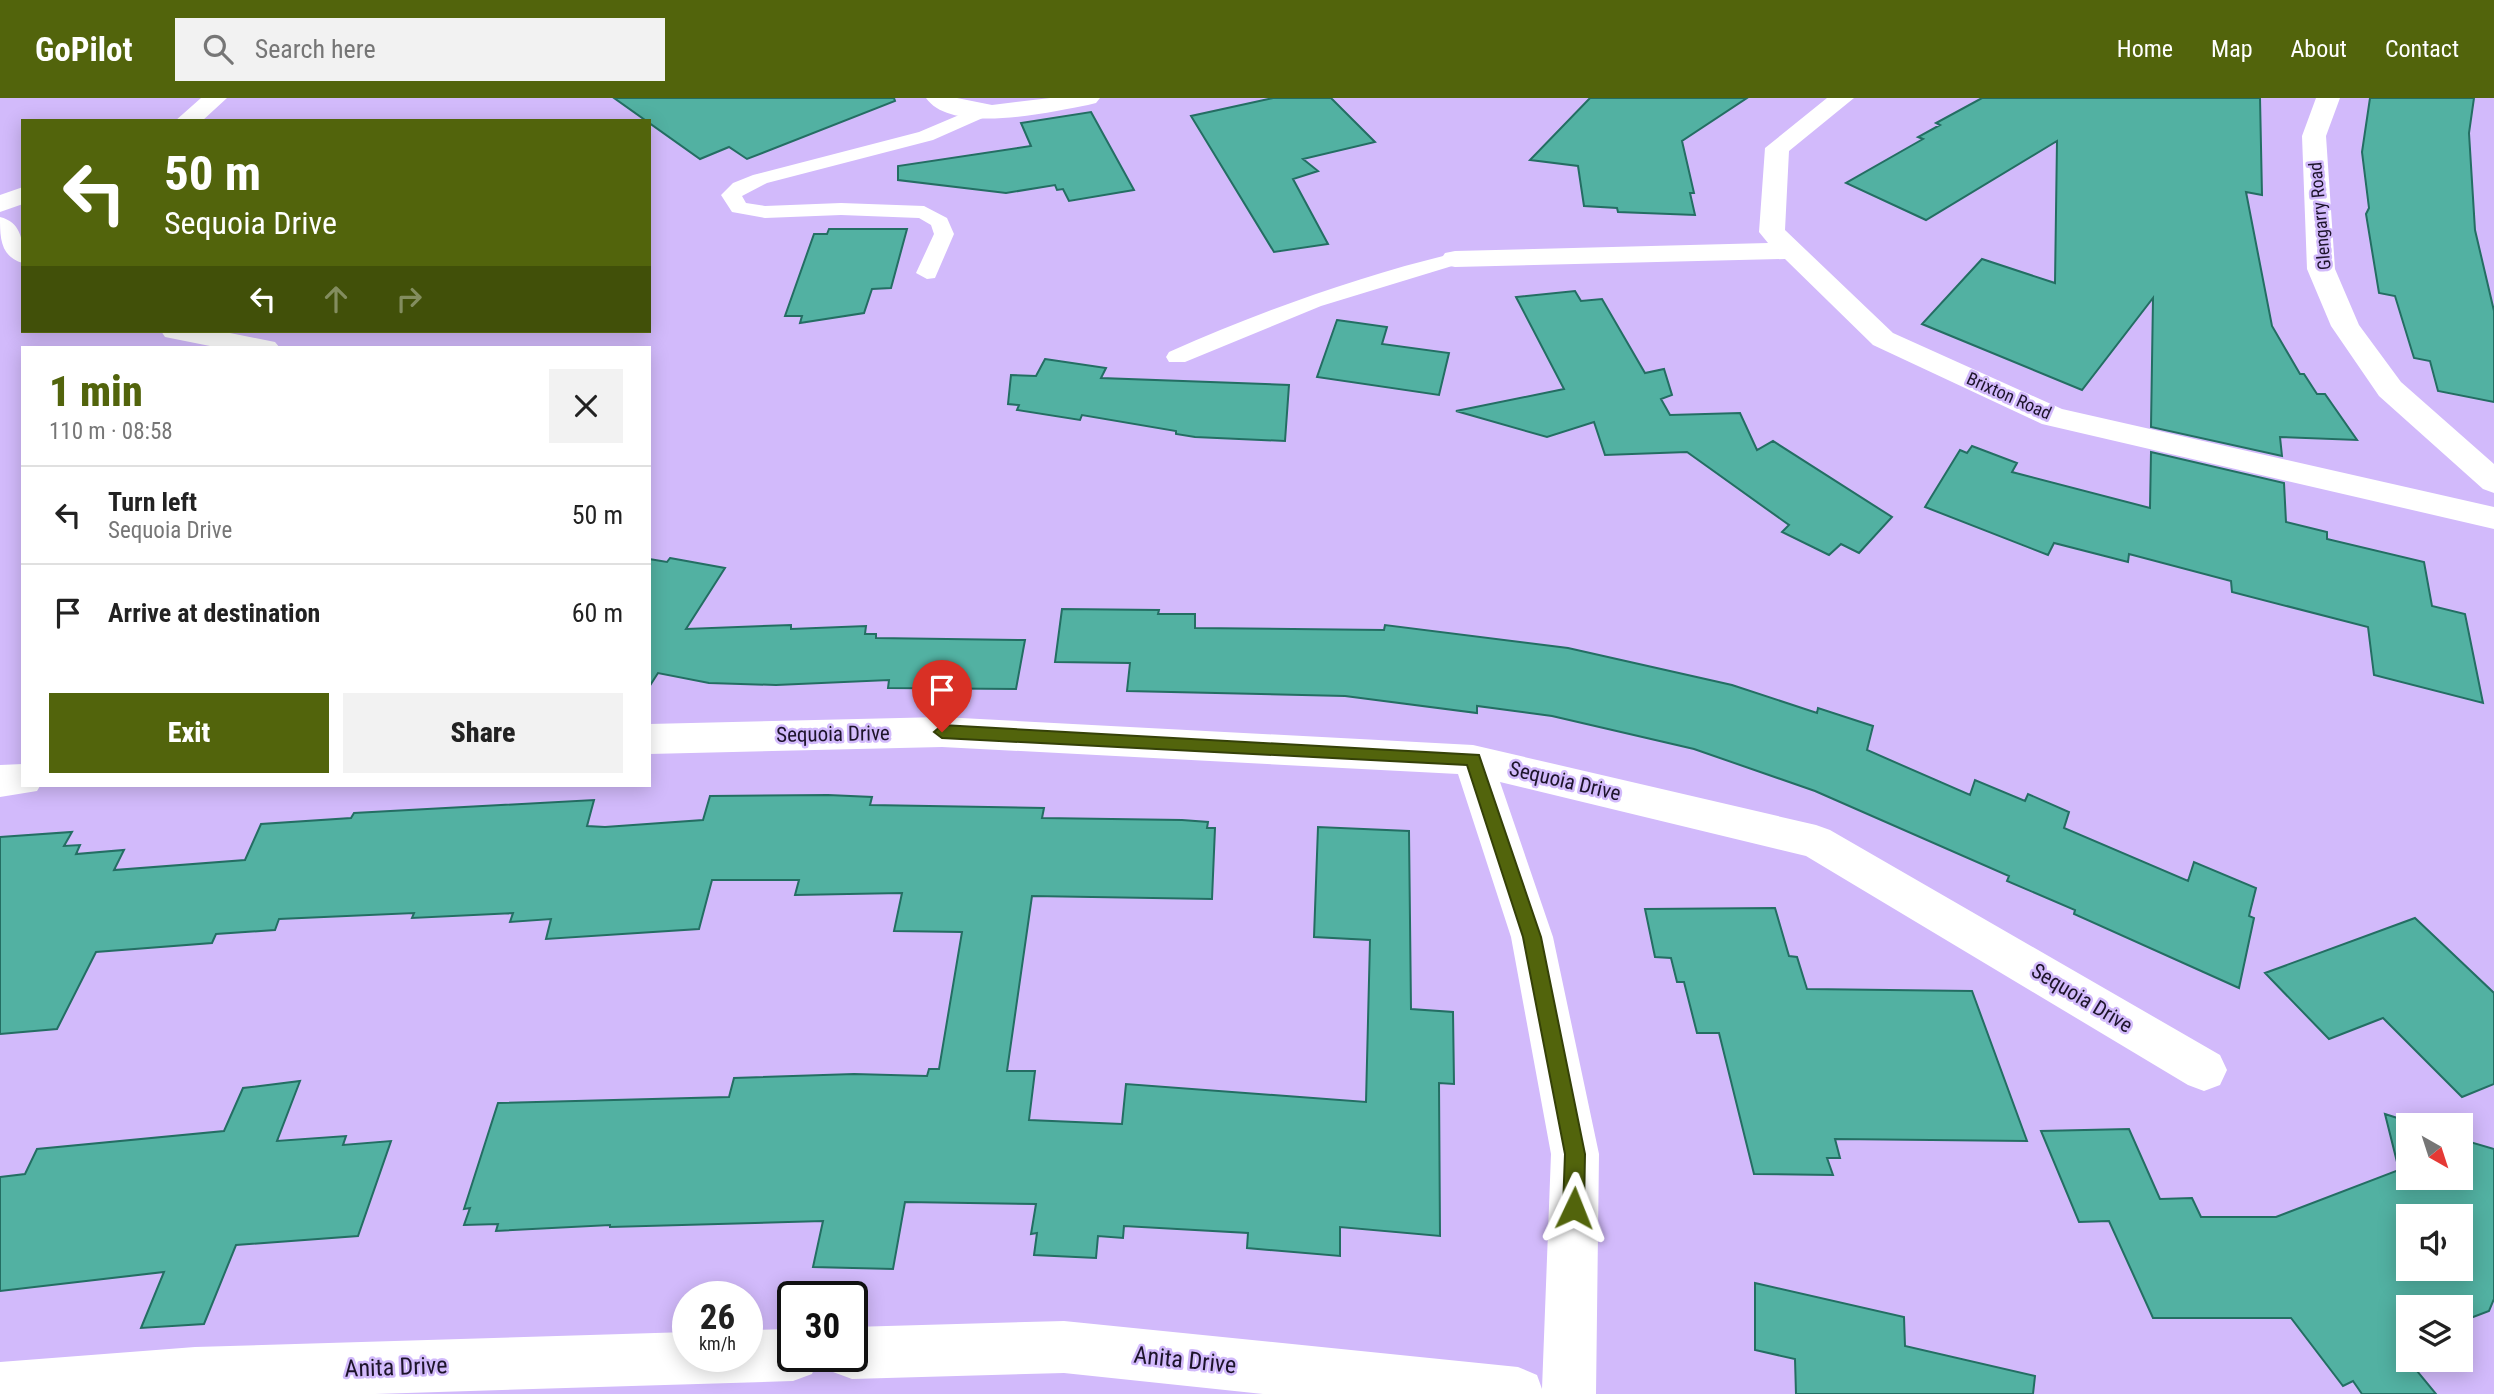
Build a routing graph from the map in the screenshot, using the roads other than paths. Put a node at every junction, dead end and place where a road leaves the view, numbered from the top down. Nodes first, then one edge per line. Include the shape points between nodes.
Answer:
1 (215, 98) edge
2 (938, 98) edge
3 (1088, 98) edge
4 (1842, 98) edge
5 (2328, 98) edge
6 (978, 113) junction
7 (189, 119) edge
8 (21, 196) edge
9 (0, 204) edge
10 (0, 225) edge
11 (1792, 251) junction
12 (21, 252) edge
13 (1455, 259) joint
14 (927, 273) dead end
15 (186, 333) edge
16 (254, 346) edge
17 (1177, 357) dead end
18 (2494, 482) edge
19 (2494, 518) edge
20 (651, 739) edge
21 (1473, 760) junction
22 (21, 780) edge
23 (0, 781) edge
24 (2204, 1070) dead end
25 (868, 1353) edge
26 (777, 1355) edge
27 (0, 1389) edge
28 (1518, 1394) edge
29 (1569, 1394) edge

1 - 7 street
2 - 6 street
3 - 6 street
4 - 11 street, Brixton Road via 1777,148 1772,232
5 - 18 street, Glengarry Road via 2314,136 2321,269 2345,326 2390,389
6 - 14 lane via 926,136 760,179 731,195 739,208 765,212 924,212 940,222 944,234
8 - 9 street
10 - 12 street
11 - 13 street
11 - 19 street, Brixton Road via 1883,339 2053,417
13 - 17 lane via 1394,273 1253,322
15 - 16 street
20 - 21 street, Sequoia Drive via 942,732
21 - 24 street, Sequoia Drive via 1816,842
21 - 29 street via 1532,937 1575,1154
22 - 23 street
25 - 28 street, Anita Drive via 1064,1347
26 - 27 street, Anita Drive via 195,1373

